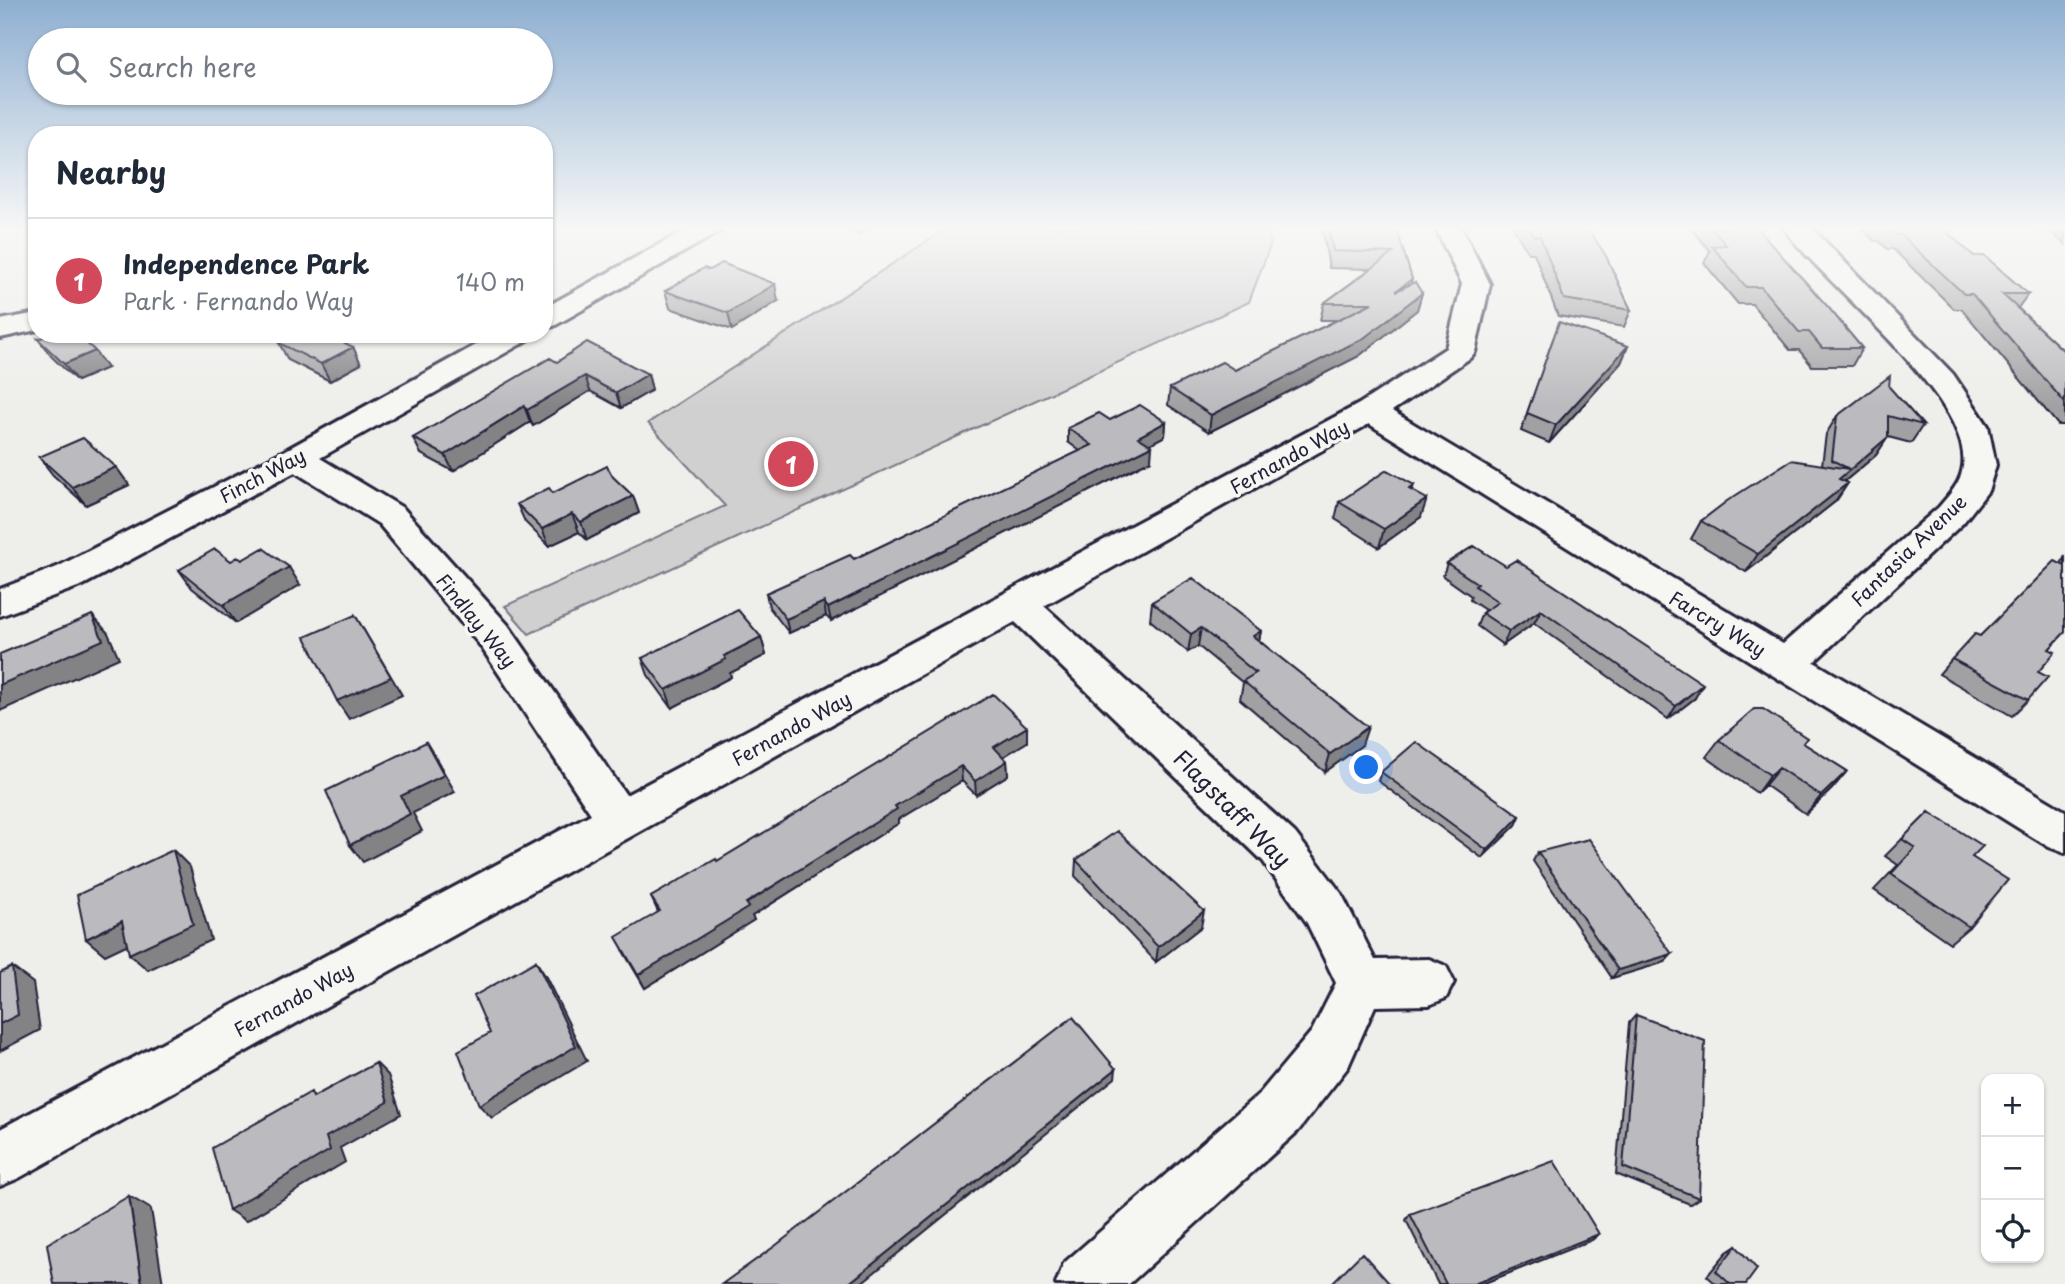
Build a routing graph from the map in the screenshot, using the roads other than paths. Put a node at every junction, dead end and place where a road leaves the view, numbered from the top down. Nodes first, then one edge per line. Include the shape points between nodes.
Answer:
1 (603, 287) edge
2 (1475, 287) edge
3 (1854, 287) edge
4 (553, 315) edge
5 (28, 323) edge
6 (0, 329) edge
7 (502, 343) edge
8 (1370, 411) junction
9 (296, 457) junction
10 (0, 603) edge
11 (1018, 603) junction
12 (1786, 664) junction
13 (620, 822) junction
14 (2065, 834) edge
15 (1429, 982) dead end
16 (1362, 983) junction
17 (0, 1159) edge
18 (1085, 1284) edge

1 - 4 street
2 - 8 street, Fernando Way via 1460,352
3 - 12 street, Fantasia Avenue via 1942,380 1972,426 1980,465 1971,491 1951,515
5 - 6 street
7 - 9 street, Finch Way
8 - 11 street, Fernando Way
8 - 12 street, Farcry Way
9 - 10 street, Finch Way via 70,576
9 - 13 street, Findlay Way via 391,516 494,635
11 - 13 street, Fernando Way
11 - 16 street, Flagstaff Way via 1279,847 1324,908
12 - 14 street, Farcry Way
13 - 17 street, Fernando Way
15 - 16 street
16 - 18 street via 1329,1049 1279,1112

